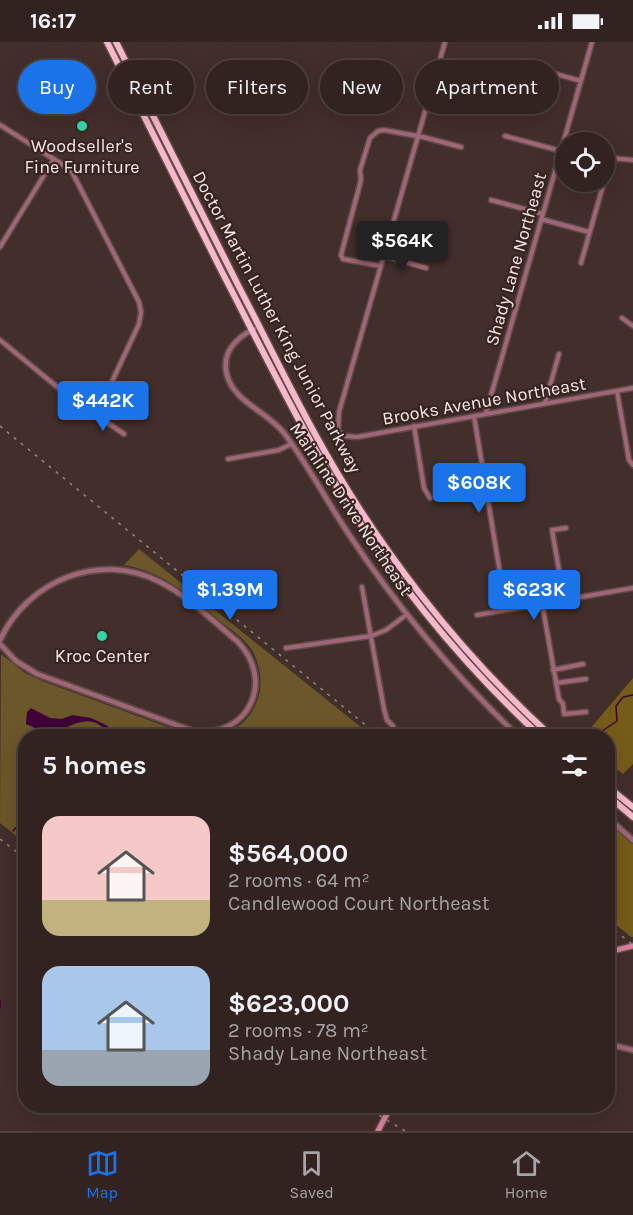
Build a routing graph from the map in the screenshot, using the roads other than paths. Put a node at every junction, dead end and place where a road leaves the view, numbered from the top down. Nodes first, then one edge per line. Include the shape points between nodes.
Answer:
1 (107, 42) edge
2 (117, 42) edge
3 (445, 42) edge
4 (592, 42) edge
5 (559, 75) edge
6 (581, 81) junction
7 (0, 125) edge
8 (566, 132) edge
9 (505, 136) dead end
10 (418, 137) junction
11 (461, 147) dead end
12 (555, 149) edge
13 (615, 158) edge
14 (54, 159) junction
15 (633, 160) edge
16 (555, 172) edge
17 (601, 192) edge
18 (491, 200) dead end
19 (542, 217) junction
20 (589, 232) junction
21 (0, 247) edge
22 (384, 256) junction
23 (581, 263) dead end
24 (381, 266) junction
25 (426, 268) dead end
26 (622, 318) dead end
27 (259, 326) junction
28 (633, 326) edge
29 (252, 330) junction
30 (0, 340) edge
31 (559, 354) dead end
32 (633, 388) edge
33 (617, 391) junction
34 (545, 404) junction
35 (95, 413) junction
36 (486, 414) junction
37 (474, 416) junction
38 (414, 426) junction
39 (124, 434) dead end
40 (291, 444) junction
41 (228, 459) dead end
42 (633, 465) edge
43 (430, 498) dead end
44 (566, 528) dead end
45 (362, 587) dead end
46 (633, 588) edge
47 (564, 599) junction
48 (542, 603) junction
49 (506, 609) junction
50 (406, 615) junction
51 (477, 615) dead end
52 (371, 636) junction
53 (0, 642) edge
54 (286, 648) dead end
55 (583, 664) dead end
56 (553, 670) junction
57 (586, 679) dead end
58 (556, 683) junction
59 (586, 712) dead end
60 (393, 726) dead end
61 (188, 729) edge
62 (220, 729) edge
63 (511, 729) edge
64 (533, 729) edge
65 (544, 729) edge
66 (615, 796) edge
67 (615, 799) edge
68 (633, 807) edge
69 (633, 817) edge
70 (615, 824) edge
71 (633, 840) edge
72 (633, 946) edge
73 (615, 950) edge
74 (615, 1046) edge
75 (633, 1050) edge
76 (387, 1113) edge
77 (378, 1131) edge

1 - 29 highway, Doctor Martin Luther King Junior Parkway
2 - 27 highway, Doctor Martin Luther King Junior Parkway
3 - 10 street
4 - 6 street, Shady Lane Northeast
5 - 6 street
6 - 8 street, Shady Lane Northeast
7 - 14 street
9 - 12 street
10 - 11 street
10 - 22 street
10 - 24 street via 376,132 369,138 362,162 341,256
13 - 15 street
14 - 21 street
14 - 35 street via 74,174 141,307 139,324
16 - 19 street, Shady Lane Northeast
17 - 20 street
18 - 19 street
19 - 20 street
19 - 36 street, Shady Lane Northeast
20 - 23 street
22 - 24 street
22 - 25 street
24 - 38 street, Brooks Avenue Northeast via 337,425 340,433 354,438
26 - 28 street
27 - 29 street, Mainline Drive Northeast
27 - 65 highway, Doctor Martin Luther King Junior Parkway via 315,436 365,518 459,642
29 - 40 street, Mainline Drive Northeast via 230,349 226,361 228,376 234,389 277,424
29 - 64 highway, Doctor Martin Luther King Junior Parkway via 323,463 385,560 453,647
30 - 35 street
31 - 34 street
32 - 33 street, Brooks Avenue Northeast
33 - 34 street, Brooks Avenue Northeast
33 - 42 street
34 - 36 street, Brooks Avenue Northeast
35 - 39 street
36 - 37 street, Brooks Avenue Northeast
37 - 38 street, Brooks Avenue Northeast
37 - 49 street
38 - 43 street via 424,488
40 - 41 street via 279,450
40 - 50 street, Mainline Drive Northeast
44 - 47 street via 552,530
45 - 52 street
46 - 47 street
47 - 48 street
48 - 49 street
48 - 56 street
49 - 51 street
50 - 52 street via 387,630
50 - 63 street, Mainline Drive Northeast
52 - 54 street
52 - 60 street via 385,714
53 - 61 street via 16,661 37,674
53 - 62 street via 23,605 69,576 101,569 123,570 161,582 244,648 254,666 253,698 244,713
55 - 56 street
56 - 58 street
57 - 58 street
58 - 59 street via 565,715
66 - 68 highway
67 - 69 highway
70 - 71 street
72 - 73 main road
74 - 75 street
76 - 77 main road

